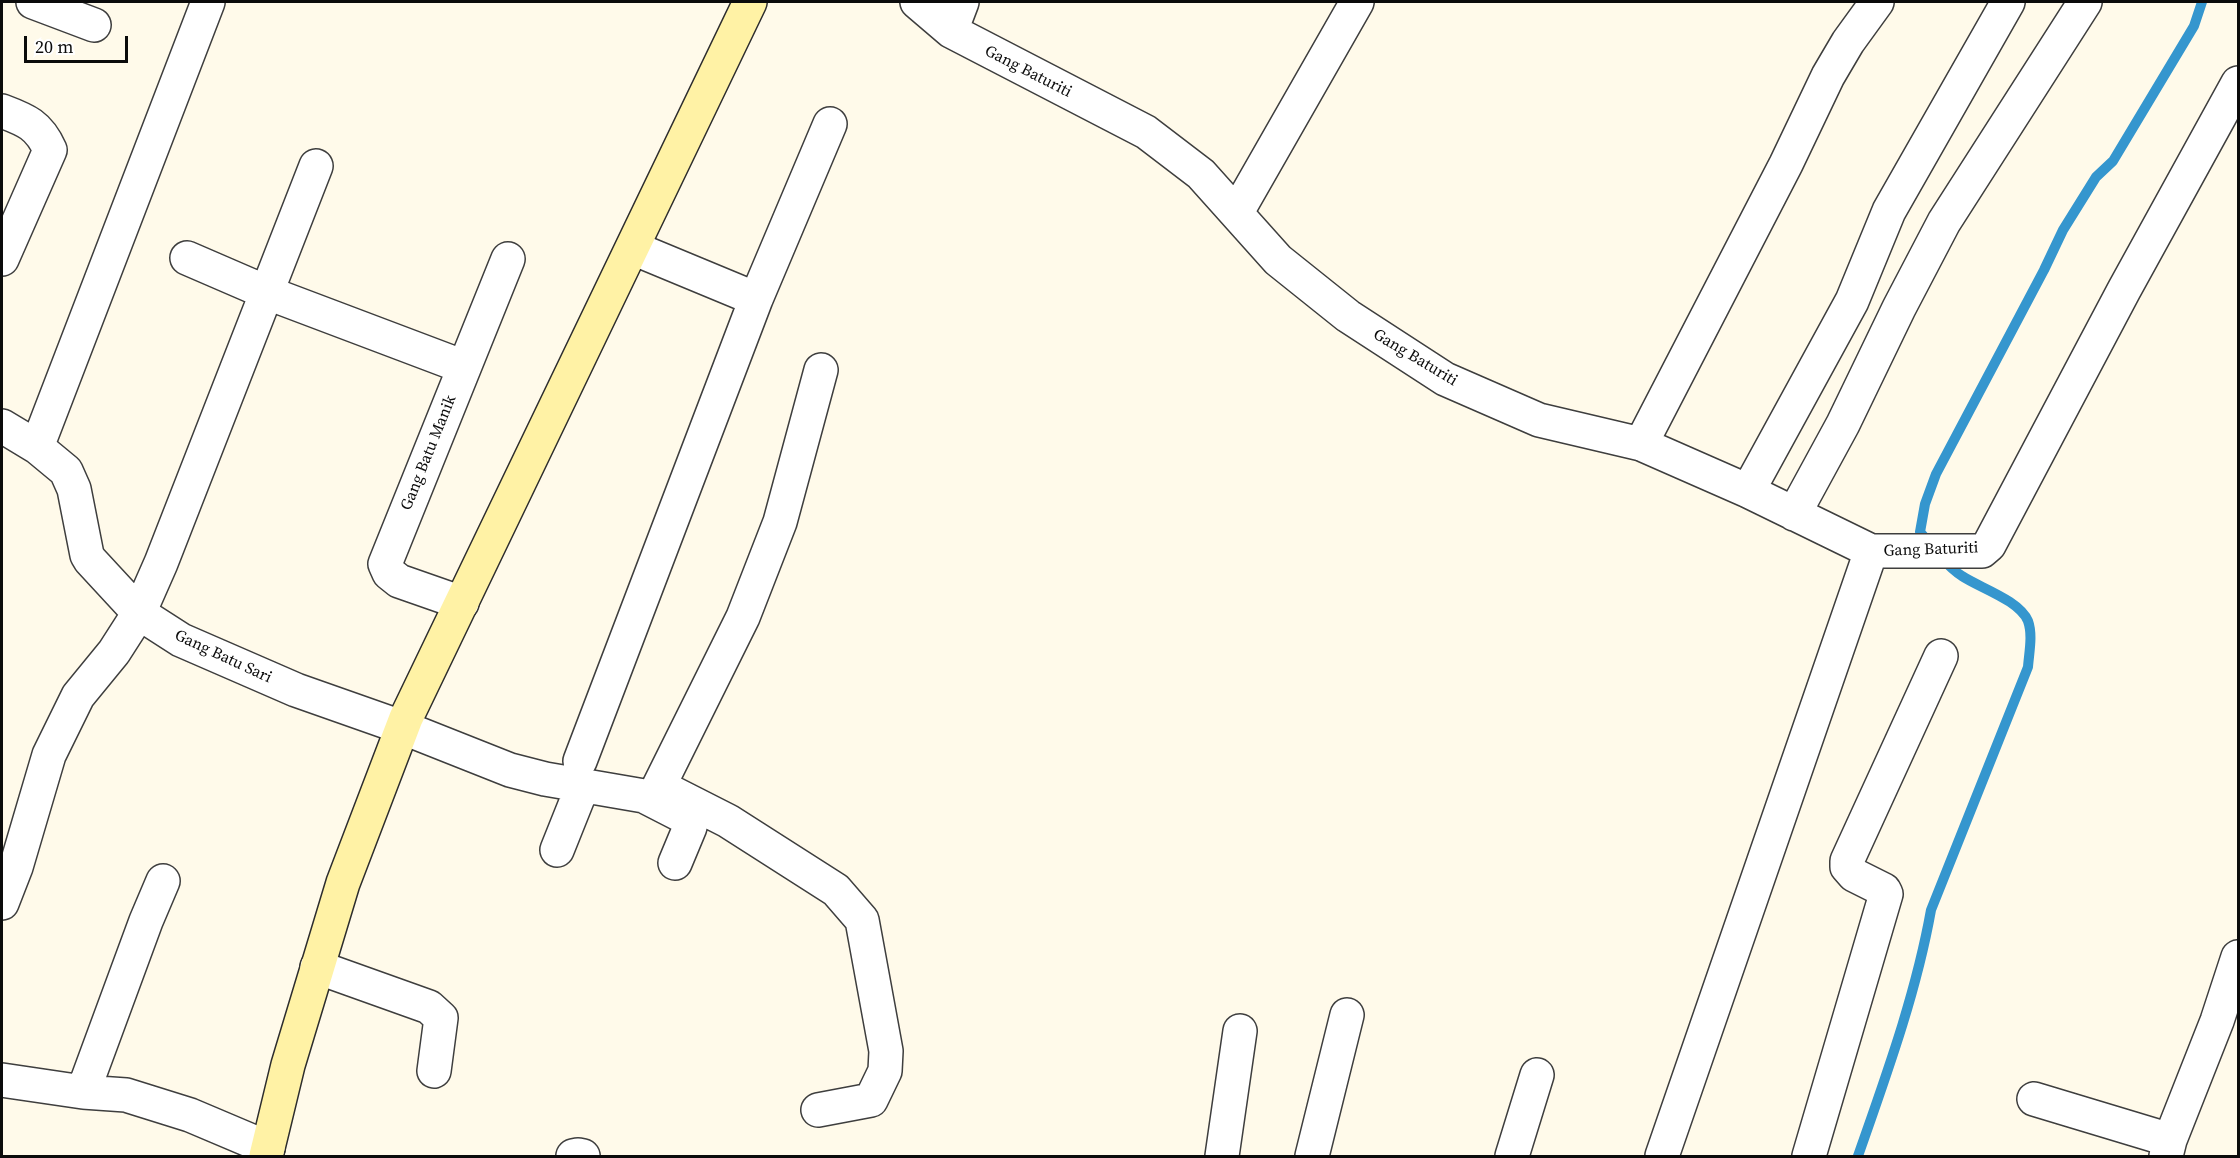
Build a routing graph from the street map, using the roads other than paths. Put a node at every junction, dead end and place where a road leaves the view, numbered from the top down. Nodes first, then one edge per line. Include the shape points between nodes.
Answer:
1 (33, 2) edge
2 (208, 2) edge
3 (750, 2) edge
4 (917, 2) edge
5 (1357, 2) edge
6 (1877, 2) edge
7 (2008, 2) edge
8 (2085, 2) edge
9 (957, 16) edge
10 (94, 25) dead end
11 (2238, 83) edge
12 (2, 111) edge
13 (830, 124) dead end
14 (316, 166) dead end
15 (1237, 212) junction
16 (633, 248) junction
17 (187, 258) dead end
18 (2, 259) edge
19 (508, 259) dead end
20 (268, 293) junction
21 (756, 299) junction
22 (464, 367) junction
23 (821, 370) dead end
24 (2, 426) edge
25 (1641, 444) junction
26 (37, 447) junction
27 (1748, 491) junction
28 (1794, 514) junction
29 (1871, 551) junction
30 (462, 603) junction
31 (139, 613) junction
32 (1941, 656) dead end
33 (405, 723) junction
34 (581, 773) junction
35 (659, 786) junction
36 (557, 850) dead end
37 (675, 863) dead end
38 (163, 881) dead end
39 (2, 903) edge
40 (2238, 957) edge
41 (316, 967) junction
42 (1347, 1015) dead end
43 (1240, 1031) dead end
44 (434, 1071) dead end
45 (1537, 1075) dead end
46 (2, 1080) edge
47 (83, 1092) junction
48 (2034, 1099) dead end
49 (818, 1110) dead end
50 (2168, 1148) edge
51 (267, 1152) edge
52 (573, 1156) edge
53 (584, 1156) edge
54 (1222, 1156) edge
55 (1312, 1156) edge
56 (1512, 1156) edge
57 (1662, 1156) edge
58 (1809, 1156) edge

1 - 10 street
2 - 26 street
3 - 16 street
4 - 9 street, Gang Baturiti
5 - 15 street
6 - 25 street via 1828,76
7 - 27 street via 1889,211 1852,302
8 - 28 street via 1944,222
9 - 15 street, Gang Baturiti via 1146,132 1201,174
11 - 29 street, Gang Baturiti via 1989,544 1982,551
12 - 18 street via 43,133 50,150
13 - 21 street
14 - 20 street
15 - 25 street, Gang Baturiti via 1278,260 1348,316 1445,379 1539,420
16 - 21 street
16 - 30 street
17 - 20 street
19 - 22 street, Gang Batu Manik
20 - 22 street
20 - 31 street
21 - 34 street
22 - 30 street, Gang Batu Manik via 384,564 399,581
23 - 35 street via 780,522 743,617
24 - 26 street, Gang Batu Sari
25 - 27 street, Gang Baturiti
26 - 31 street, Gang Batu Sari via 66,471 74,489 87,555
27 - 28 street, Gang Baturiti
28 - 29 street, Gang Baturiti
29 - 57 street
30 - 33 street
31 - 33 street, Gang Batu Sari via 181,640 286,686
31 - 39 street via 78,696 48,754
32 - 58 street via 1847,861 1851,872 1886,894
33 - 34 street, Gang Batu Sari via 510,770
33 - 41 street via 366,819
34 - 35 street via 618,771
34 - 36 street
34 - 37 street via 644,796 688,821 690,827
35 - 49 street via 728,821 836,890 862,920 886,1051 885,1071 871,1100
38 - 47 street
40 - 50 street
41 - 44 street via 438,1013 441,1018
41 - 51 street
42 - 55 street
43 - 54 street
45 - 56 street
46 - 47 street
47 - 51 street via 126,1095 190,1115
48 - 50 street
52 - 53 street

